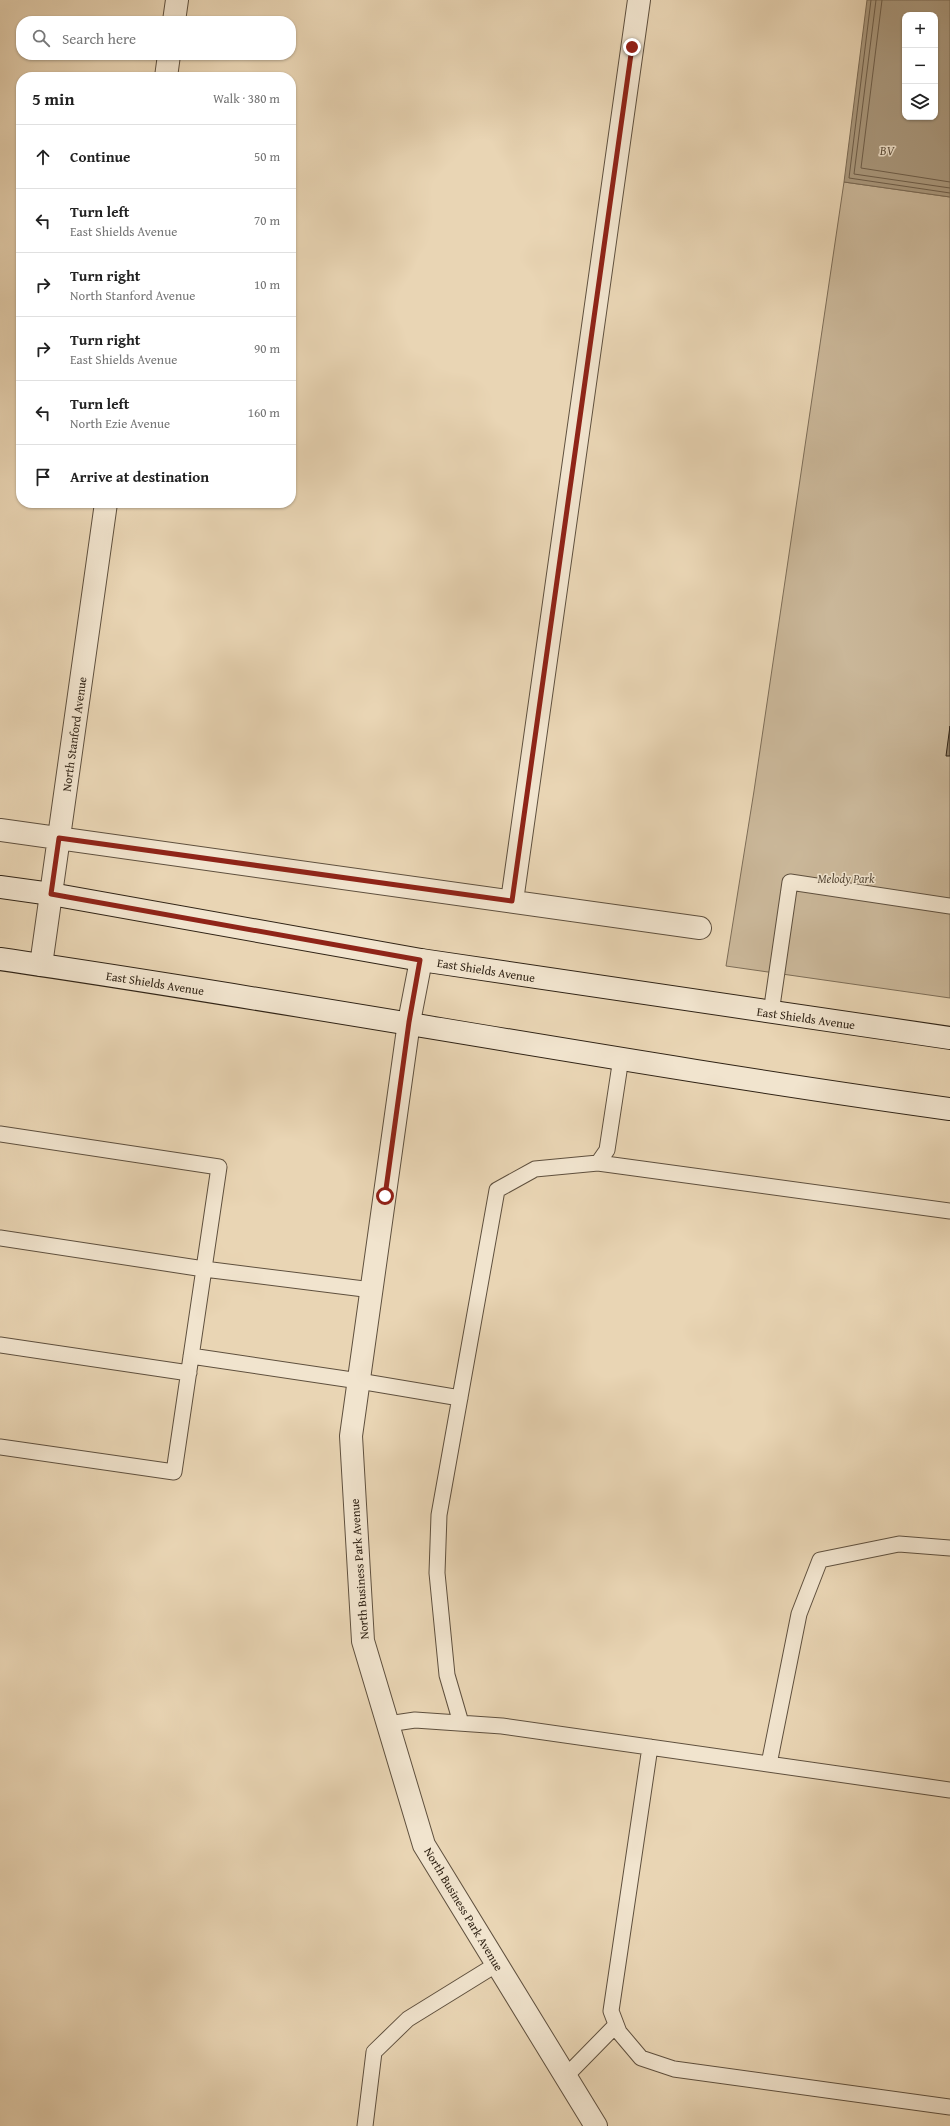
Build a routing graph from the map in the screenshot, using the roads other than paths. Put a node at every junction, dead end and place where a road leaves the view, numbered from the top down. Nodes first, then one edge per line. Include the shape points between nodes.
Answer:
1 (177, 0) edge
2 (639, 0) edge
3 (175, 16) edge
4 (168, 60) edge
5 (167, 72) edge
6 (105, 508) edge
7 (0, 830) edge
8 (59, 838) junction
9 (0, 887) edge
10 (51, 894) junction
11 (512, 901) junction
12 (950, 906) edge
13 (700, 928) dead end
14 (0, 959) edge
15 (420, 960) junction
16 (41, 965) junction
17 (771, 1013) junction
18 (409, 1022) junction
19 (950, 1038) edge
20 (621, 1058) junction
21 (943, 1106) edge
22 (0, 1134) edge
23 (598, 1163) junction
24 (950, 1211) edge
25 (0, 1238) edge
26 (204, 1269) junction
27 (372, 1290) junction
28 (0, 1345) edge
29 (191, 1356) junction
30 (189, 1373) junction
31 (359, 1381) junction
32 (460, 1398) junction
33 (0, 1446) edge
34 (950, 1548) edge
35 (461, 1723) junction
36 (388, 1724) junction
37 (650, 1747) junction
38 (769, 1764) junction
39 (950, 1790) edge
40 (497, 1964) junction
41 (616, 2025) junction
42 (566, 2076) junction
43 (950, 2107) edge
44 (365, 2126) edge
45 (596, 2126) edge

1 - 3 street
2 - 11 street
4 - 5 street
6 - 8 street, North Stanford Avenue
7 - 8 street
8 - 10 street, North Stanford Avenue
8 - 11 street
9 - 10 street, East Shields Avenue
10 - 15 street, East Shields Avenue
10 - 16 street, North Stanford Avenue
11 - 13 street
12 - 17 lane via 790,882
14 - 16 street, East Shields Avenue
15 - 17 street, East Shields Avenue
15 - 18 street, North Business Park Avenue
16 - 18 street, East Shields Avenue
17 - 19 street, East Shields Avenue
18 - 20 street, East Shields Avenue
18 - 27 street, North Business Park Avenue
20 - 21 street, East Shields Avenue via 793,1087
20 - 23 lane via 607,1150
22 - 26 lane via 219,1167
23 - 24 lane
23 - 32 lane via 535,1169 497,1190
25 - 26 lane
26 - 27 lane
26 - 29 lane
27 - 31 street, North Business Park Avenue
28 - 30 lane
29 - 30 lane
29 - 31 lane
30 - 33 lane via 174,1472
31 - 32 lane
31 - 36 street, North Business Park Avenue via 351,1436 363,1641
32 - 35 lane via 439,1515 437,1573 447,1676
34 - 38 lane via 899,1544 820,1560 799,1614
35 - 36 lane via 415,1720
35 - 37 lane via 502,1726
36 - 40 street, North Business Park Avenue via 424,1845
37 - 38 lane
37 - 41 lane via 611,2011
38 - 39 lane
40 - 42 street, North Business Park Avenue
40 - 44 lane via 408,2019 374,2052
41 - 42 lane
41 - 43 lane via 641,2058 674,2069
42 - 45 street, North Business Park Avenue

